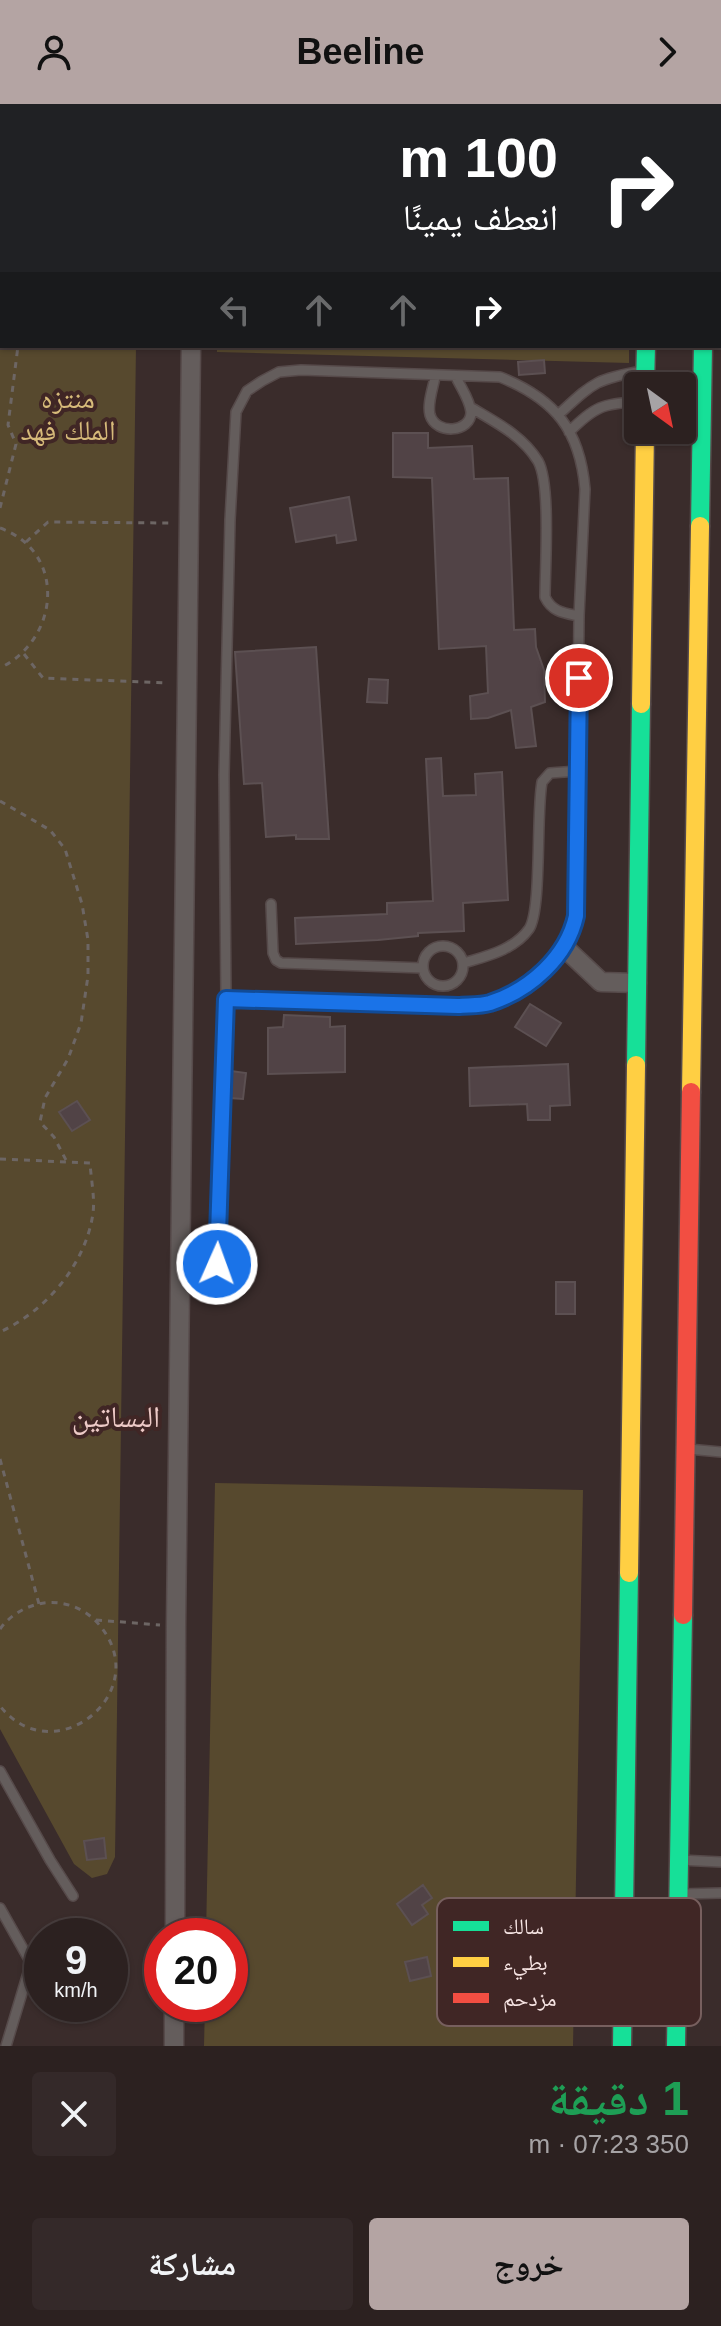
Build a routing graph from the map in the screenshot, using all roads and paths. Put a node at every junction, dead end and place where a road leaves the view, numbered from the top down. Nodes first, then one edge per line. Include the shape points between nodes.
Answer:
1 (18, 348) edge
2 (191, 348) edge
3 (646, 348) edge
4 (703, 348) edge
5 (645, 372) edge
6 (435, 377) junction
7 (456, 377) junction
8 (624, 377) edge
9 (624, 402) edge
10 (470, 407) junction
11 (558, 415) junction
12 (569, 432) junction
13 (645, 444) edge
14 (0, 508) edge
15 (191, 523) junction
16 (0, 528) edge
17 (25, 543) junction
18 (579, 616) junction
19 (24, 654) junction
20 (0, 668) edge
21 (188, 684) junction
22 (578, 771) junction
23 (0, 801) edge
24 (271, 904) dead end
25 (565, 948) junction
26 (464, 963) junction
27 (423, 968) junction
28 (637, 983) junction
29 (226, 999) junction
30 (0, 1159) edge
31 (67, 1162) junction
32 (217, 1264) dead end
33 (0, 1332) edge
34 (685, 1448) junction
35 (721, 1452) edge
36 (0, 1459) edge
37 (39, 1604) junction
38 (95, 1620) junction
39 (176, 1626) junction
40 (0, 1629) edge
41 (0, 1706) edge
42 (0, 1771) edge
43 (679, 1860) junction
44 (721, 1862) edge
45 (721, 1893) edge
46 (678, 1894) junction
47 (73, 1896) dead end
48 (624, 1898) edge
49 (678, 1898) edge
50 (0, 1908) edge
51 (175, 1918) edge
52 (174, 2022) edge
53 (622, 2026) edge
54 (676, 2026) edge
55 (6, 2046) edge
56 (174, 2046) edge
57 (622, 2046) edge
58 (676, 2046) edge

1 - 14 path via 8,425 16,444
2 - 15 street
3 - 5 street
4 - 34 street
6 - 7 lane
6 - 10 lane via 429,410 436,425 450,430 467,423
6 - 29 lane via 279,372 247,391 236,412 224,775
7 - 10 lane
7 - 11 lane via 500,377 537,396
8 - 11 lane via 594,383
9 - 12 lane via 590,411
10 - 18 lane via 520,439 538,462 544,486 545,597 557,611
11 - 12 lane
12 - 18 lane via 580,450 585,489
13 - 28 street
15 - 17 path via 48,522
15 - 21 street
16 - 17 path
17 - 19 path via 40,562 48,586 40,634
18 - 22 lane
19 - 20 path
19 - 21 path via 43,678
21 - 39 street
22 - 25 lane via 576,916
22 - 26 lane via 550,773 542,782 530,928 498,953
23 - 31 path via 50,830 65,849 82,904 88,976 81,1023 45,1098 40,1122
24 - 27 lane via 273,953 281,963
25 - 28 street via 601,982
25 - 29 lane via 519,989 489,1003
26 - 27 lane via 454,948 436,946
26 - 27 lane via 458,980 442,986 426,977
28 - 48 street
29 - 32 lane
30 - 31 path
31 - 33 path via 90,1163 94,1210 88,1237 72,1269 36,1311
34 - 35 lane
34 - 43 street
36 - 37 path
37 - 38 path via 79,1608
37 - 40 path via 20,1611
38 - 39 path
38 - 41 path via 115,1654 110,1694 98,1711 63,1730 43,1731 24,1726
39 - 51 street
42 - 47 lane
43 - 44 lane
43 - 46 street
45 - 46 lane
46 - 49 street
50 - 55 lane via 31,1963
52 - 56 street
53 - 57 street
54 - 58 street

